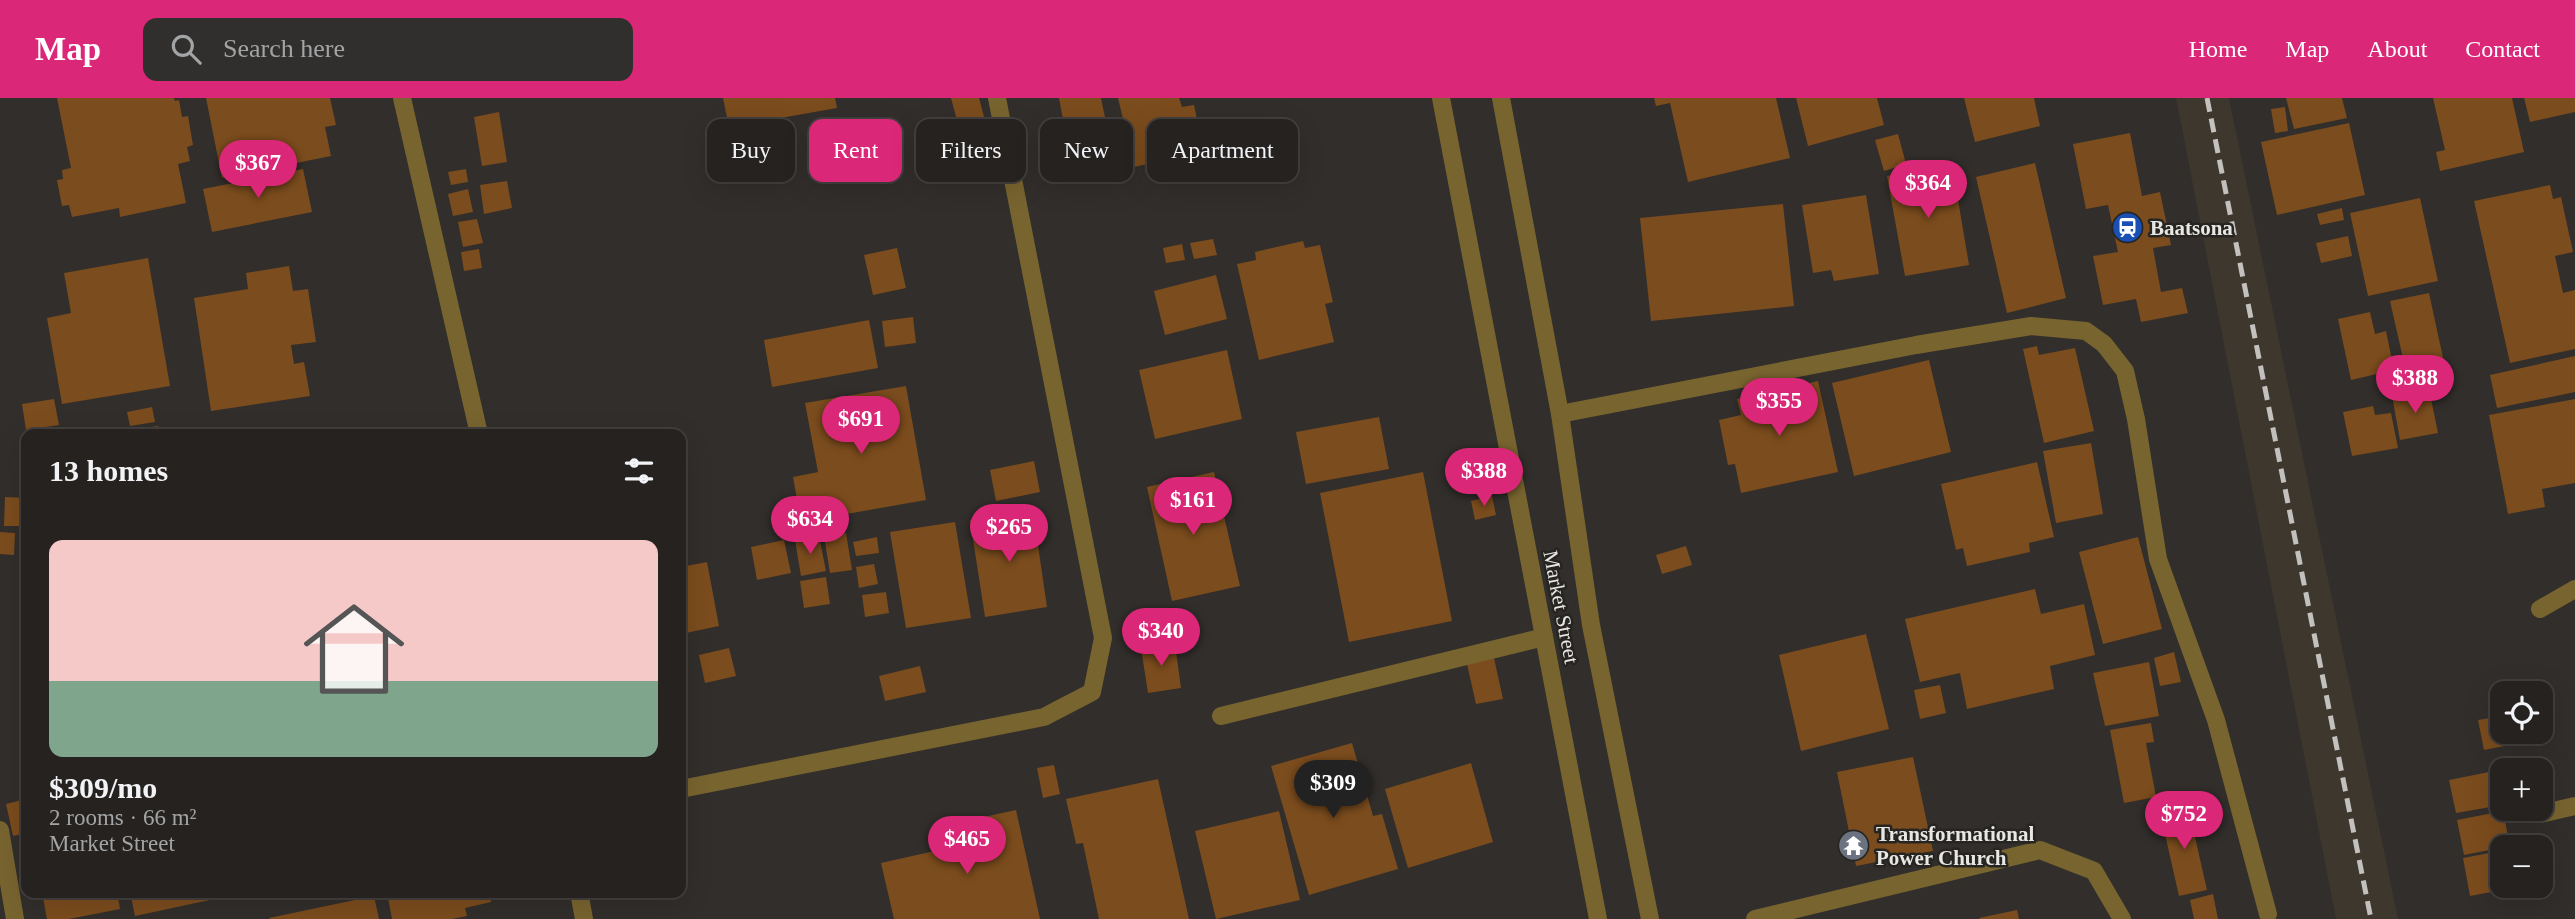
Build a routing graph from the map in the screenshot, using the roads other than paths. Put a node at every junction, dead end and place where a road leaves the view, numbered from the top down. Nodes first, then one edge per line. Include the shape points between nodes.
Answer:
1 (402, 98) edge
2 (997, 98) edge
3 (1441, 98) edge
4 (1501, 98) edge
5 (1560, 414) junction
6 (478, 429) edge
7 (2575, 589) edge
8 (2540, 609) dead end
9 (1544, 637) junction
10 (1221, 716) dead end
11 (686, 788) edge
12 (2575, 806) edge
13 (2553, 811) edge
14 (0, 830) edge
15 (580, 898) edge
16 (2268, 914) dead end
17 (15, 919) edge
18 (584, 919) edge
19 (1598, 919) edge
20 (1650, 919) edge
21 (1755, 919) edge
22 (2122, 919) edge

1 - 6 street
2 - 11 street via 1103,638 1091,692 1044,717
3 - 9 street, Market Street
4 - 5 street, Market Street
5 - 16 street via 2031,326 2086,331 2104,344 2125,371 2158,559 2216,720
5 - 20 street, Market Street via 1591,625
7 - 8 street
9 - 10 street
9 - 19 street, Market Street
12 - 13 street
14 - 17 street
15 - 18 street
21 - 22 street via 2040,850 2094,871

